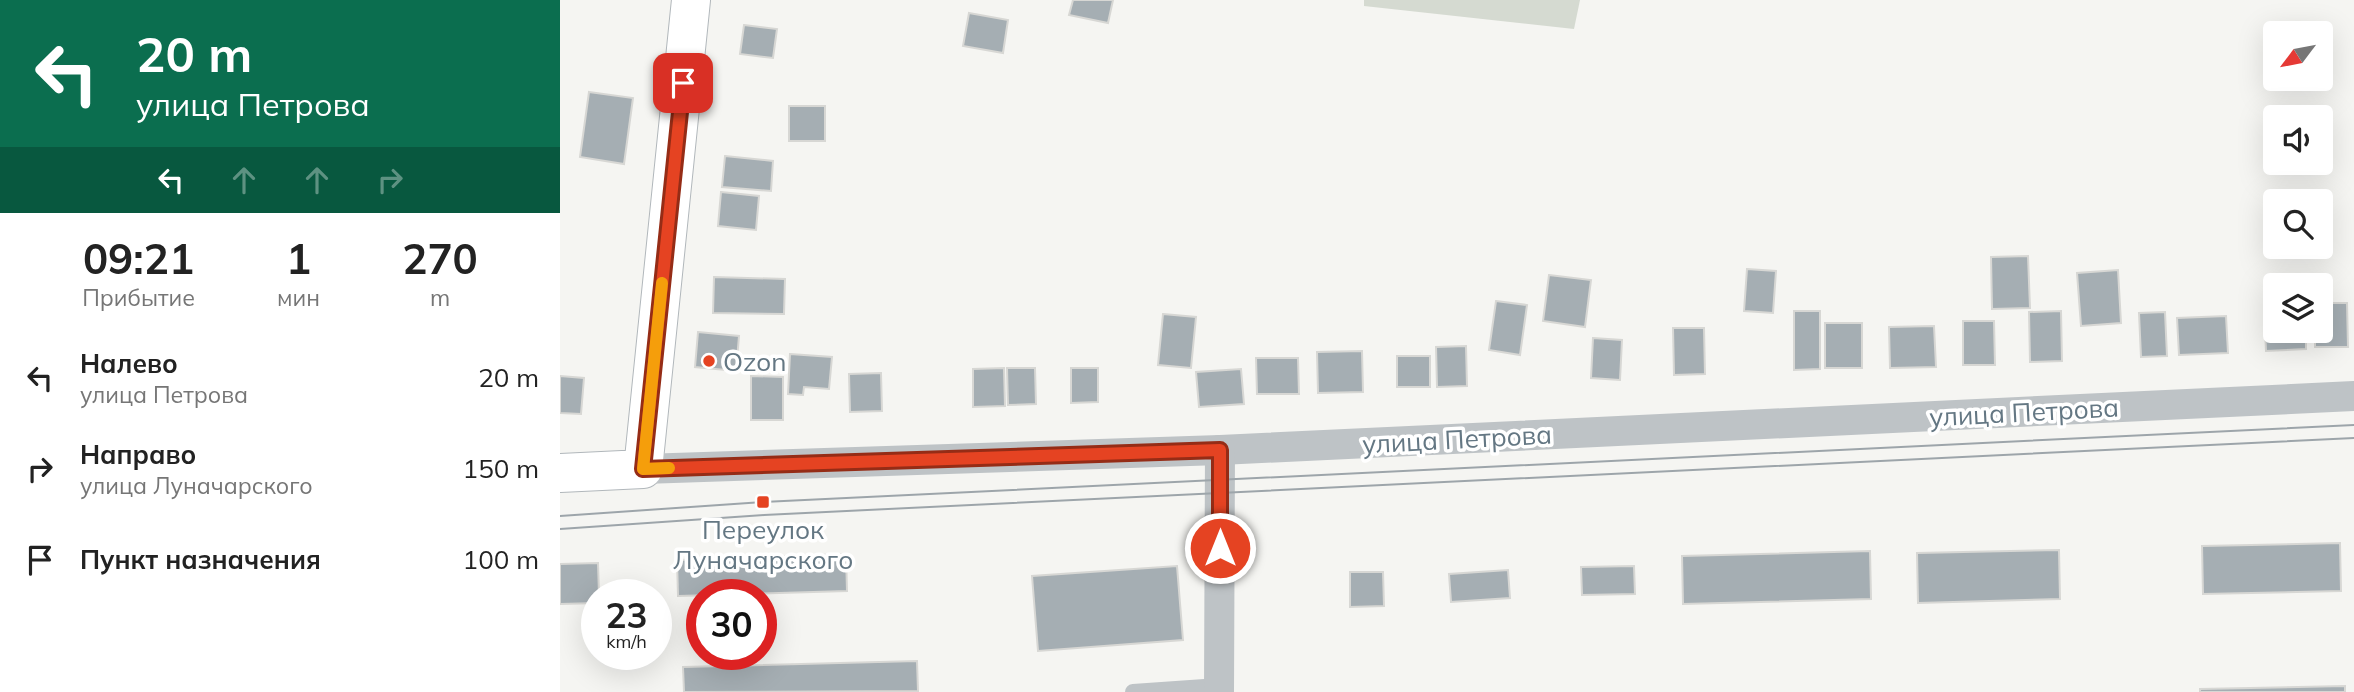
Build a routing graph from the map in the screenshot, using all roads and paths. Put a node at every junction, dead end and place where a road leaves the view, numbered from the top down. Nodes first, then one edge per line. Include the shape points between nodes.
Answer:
1 (691, 0) edge
2 (2354, 396) edge
3 (1220, 450) junction
4 (643, 469) junction
5 (560, 473) edge
6 (1219, 689) edge
7 (1133, 692) edge

1 - 4 street
2 - 3 street, улица Петрова
3 - 4 street, улица Петрова
3 - 6 street
4 - 5 street, улица Петрова
6 - 7 lane

